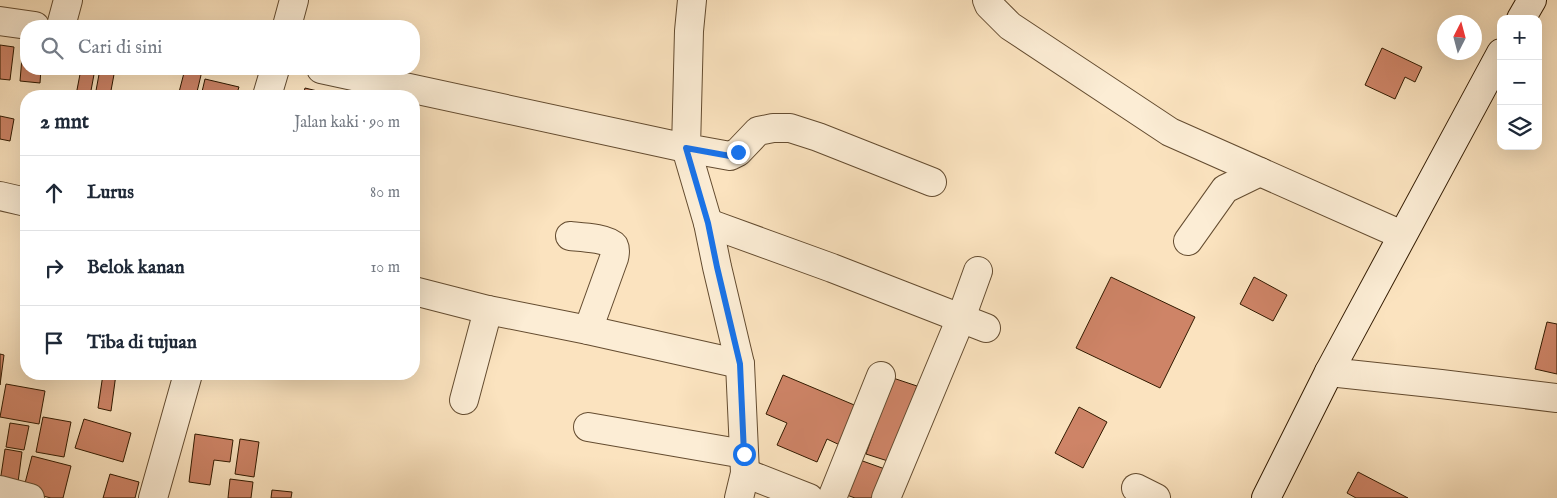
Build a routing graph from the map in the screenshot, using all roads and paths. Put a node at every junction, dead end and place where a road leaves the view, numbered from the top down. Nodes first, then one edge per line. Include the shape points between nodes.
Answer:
1 (68, 0) edge
2 (294, 0) edge
3 (692, 0) edge
4 (987, 0) edge
5 (1532, 0) edge
6 (1523, 15) edge
7 (63, 20) edge
8 (289, 20) edge
9 (0, 21) edge
10 (20, 24) edge
11 (1497, 60) edge
12 (273, 75) edge
13 (349, 75) edge
14 (269, 90) edge
15 (418, 90) edge
16 (420, 90) edge
17 (686, 148) junction
18 (1260, 172) junction
19 (932, 182) dead end
20 (708, 223) junction
21 (1402, 235) junction
22 (570, 236) dead end
23 (1188, 241) dead end
24 (978, 272) dead end
25 (420, 293) edge
26 (488, 310) junction
27 (960, 318) junction
28 (986, 328) dead end
29 (588, 330) junction
30 (740, 364) junction
31 (1329, 372) junction
32 (881, 376) dead end
33 (186, 380) edge
34 (1557, 398) edge
35 (464, 400) dead end
36 (588, 427) dead end
37 (743, 475) edge
38 (0, 490) edge
39 (30, 498) edge
40 (153, 498) edge
41 (809, 498) edge
42 (832, 498) edge
43 (886, 498) edge
44 (1266, 498) edge

1 - 7 street
2 - 8 street
3 - 17 street
4 - 18 street via 1010,26 1170,132
5 - 6 street
9 - 10 street
11 - 21 street
12 - 14 street
13 - 15 street
16 - 17 street
17 - 19 street via 730,156 758,131 790,128
17 - 20 street
18 - 21 street
18 - 23 street via 1225,189
20 - 27 street
20 - 30 street
21 - 31 street
22 - 29 street via 608,241 615,250
24 - 27 street
25 - 26 street
26 - 29 street
26 - 35 street
27 - 28 street
27 - 43 street
29 - 30 street
30 - 37 street
31 - 34 street
31 - 44 street
32 - 42 street
33 - 40 street
36 - 37 street
37 - 41 street
38 - 39 street

